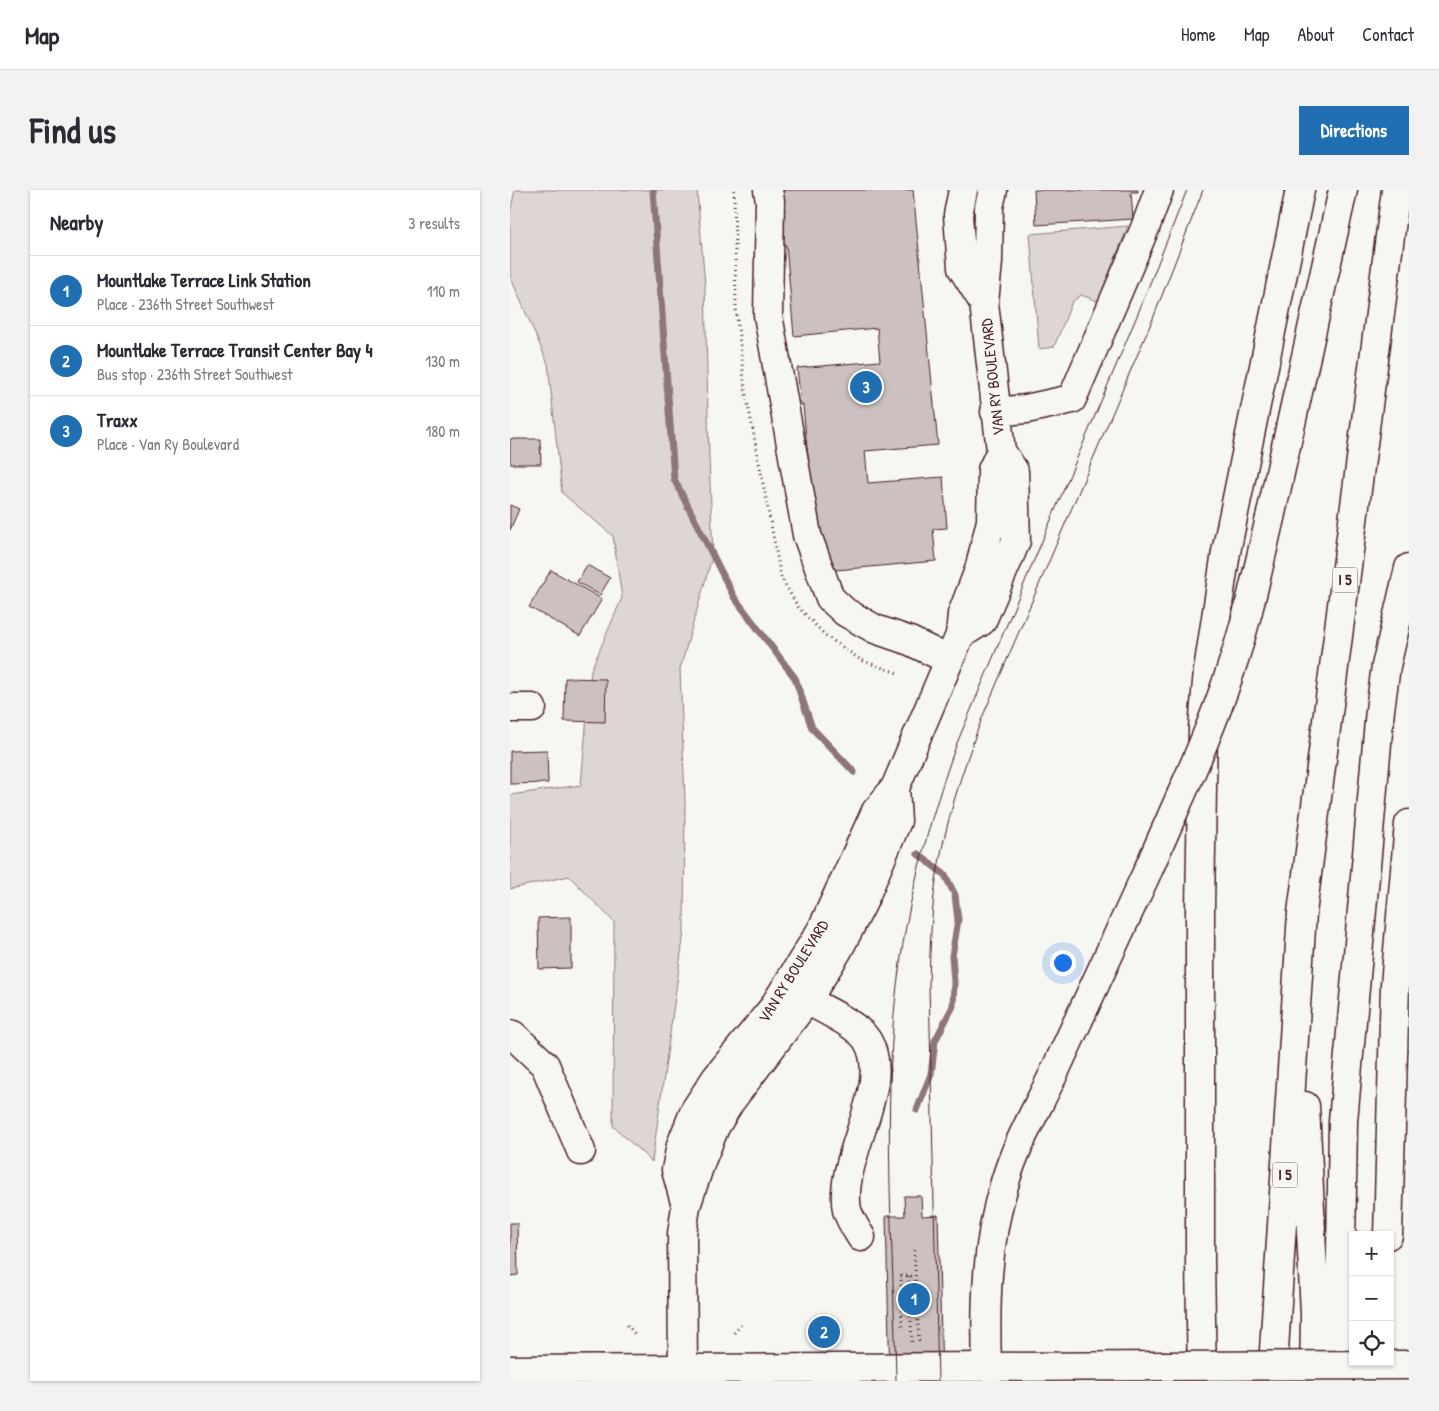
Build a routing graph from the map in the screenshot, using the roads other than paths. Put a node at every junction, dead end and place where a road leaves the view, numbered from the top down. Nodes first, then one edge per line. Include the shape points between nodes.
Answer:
1 (768, 190) edge
2 (963, 190) edge
3 (992, 190) edge
4 (1159, 190) edge
5 (1300, 190) edge
6 (1343, 190) edge
7 (1396, 190) edge
8 (984, 303) junction
9 (995, 412) junction
10 (1409, 568) edge
11 (948, 660) junction
12 (896, 788) junction
13 (1409, 824) edge
14 (1298, 970) junction
15 (807, 1000) junction
16 (510, 1034) edge
17 (581, 1151) dead end
18 (686, 1206) junction
19 (1388, 1231) edge
20 (861, 1237) dead end
21 (1409, 1365) edge
22 (1384, 1366) edge
23 (510, 1370) edge
24 (988, 1374) edge
25 (688, 1375) edge
26 (1202, 1381) edge
27 (1272, 1381) edge
28 (1314, 1381) edge
29 (1339, 1381) edge
30 (1384, 1381) edge

1 - 11 main road via 768,315 807,535 830,598 845,612 876,629
2 - 8 main road, VAN RY BOULEVARD via 958,215 962,268
3 - 8 main road, VAN RY BOULEVARD
4 - 9 main road via 1072,399
5 - 26 main road via 1226,552 1208,670 1200,929
6 - 24 main road, bridge via 1246,620 1214,716 1116,941 1019,1141 1004,1182 988,1259
7 - 14 main road, I 5 via 1303,903
8 - 9 main road, VAN RY BOULEVARD
9 - 11 main road, VAN RY BOULEVARD via 1001,451 1014,471 1016,541 982,621 960,635
10 - 29 main road via 1386,666 1380,710 1343,1121
11 - 12 main road, VAN RY BOULEVARD
12 - 15 main road, VAN RY BOULEVARD via 897,821 862,904
12 - 18 main road, VAN RY BOULEVARD via 876,811 822,929 803,961 773,1008 716,1078 695,1110 681,1145 676,1170
13 - 19 main road via 1395,985
14 - 27 main road, I 5
14 - 28 main road via 1314,1304
15 - 18 main road, VAN RY BOULEVARD via 715,1127
15 - 20 main road via 851,1025 867,1039 874,1057 876,1078 847,1187 847,1210
16 - 17 main road via 545,1065
18 - 25 main road, VAN RY BOULEVARD via 682,1234
21 - 24 main road, bridge via 1163,1366
22 - 30 main road
23 - 25 main road
24 - 25 main road

